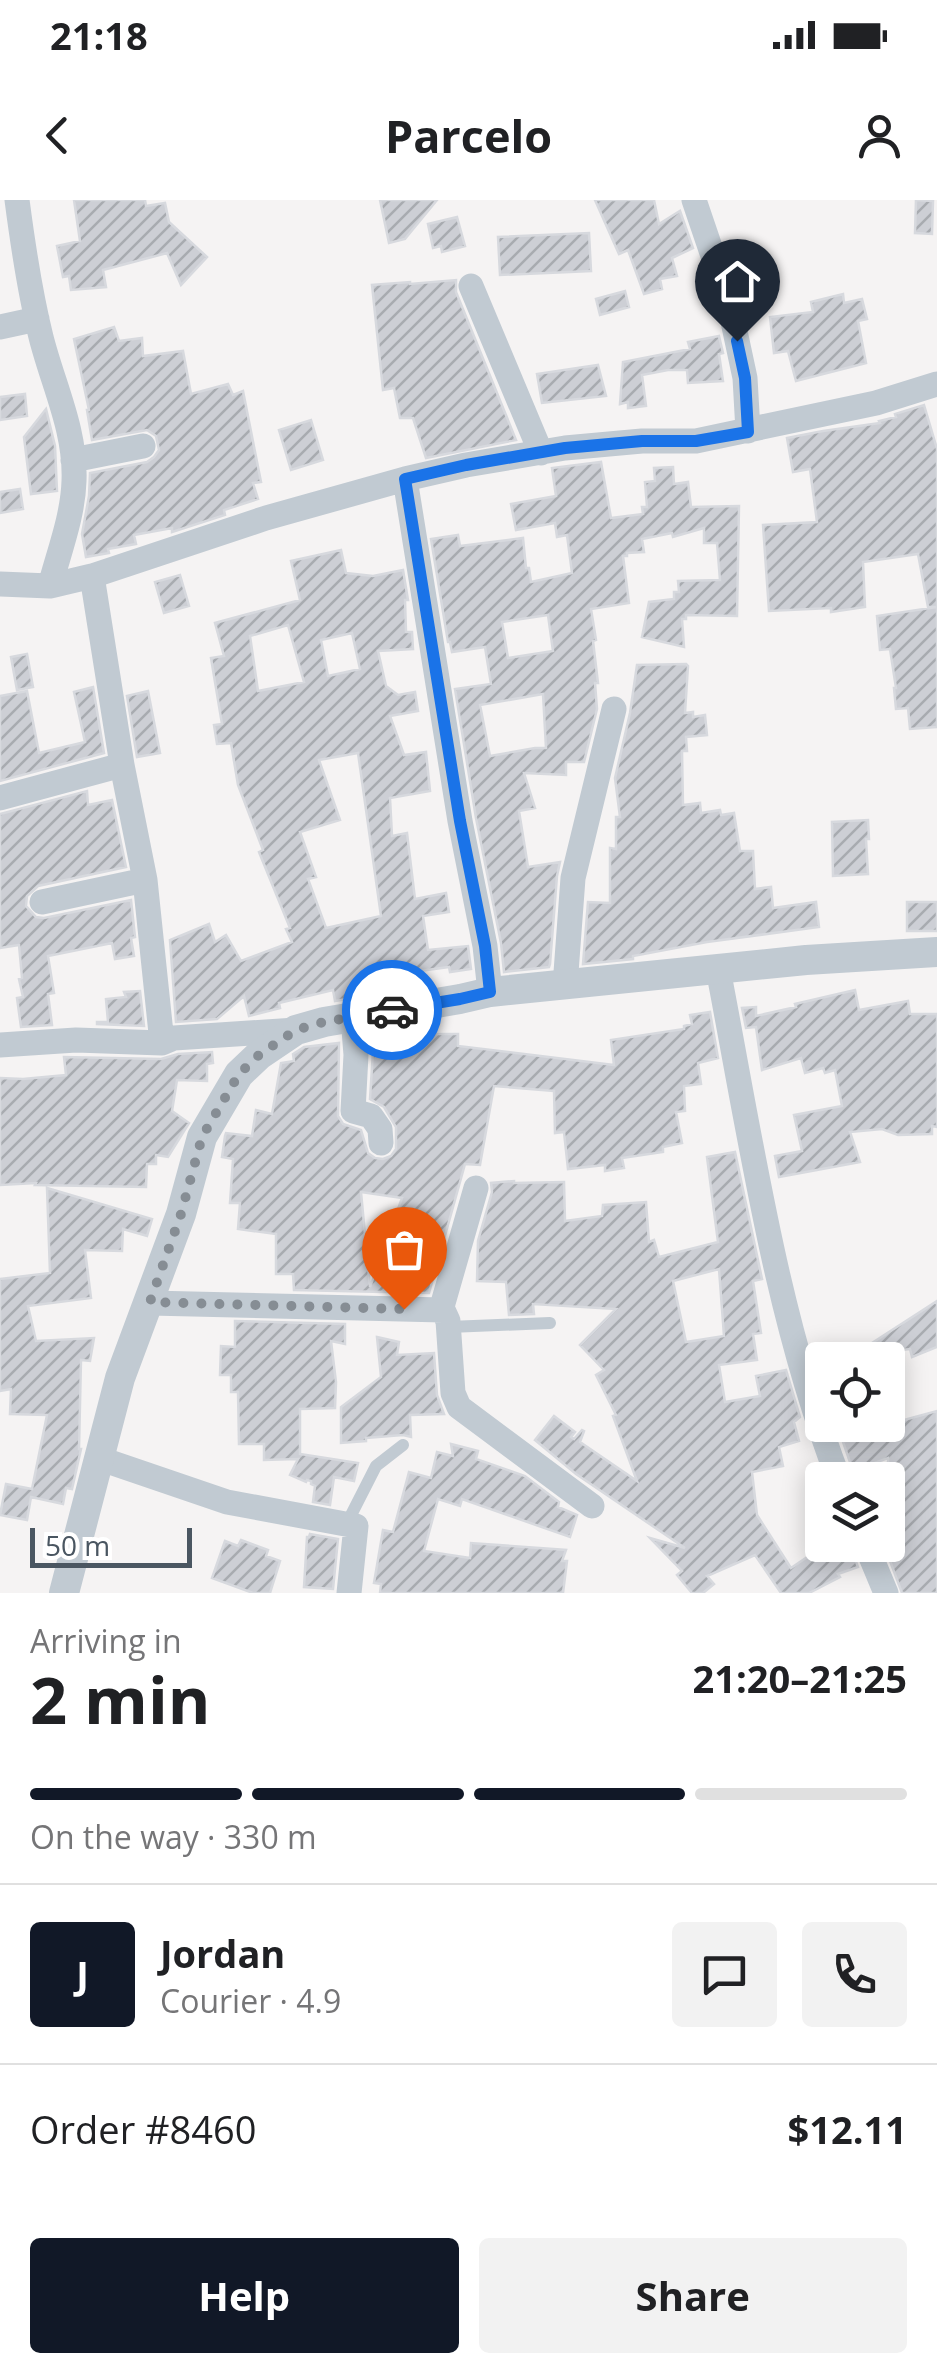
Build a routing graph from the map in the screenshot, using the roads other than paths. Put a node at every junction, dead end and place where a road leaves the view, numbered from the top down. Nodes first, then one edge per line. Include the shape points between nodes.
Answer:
1 (17, 200) edge
2 (694, 200) edge
3 (12, 253) edge
4 (471, 286) dead end
5 (38, 319) junction
6 (0, 328) edge
7 (937, 384) edge
8 (748, 432) junction
9 (143, 446) dead end
10 (541, 452) junction
11 (72, 460) junction
12 (405, 479) junction
13 (92, 576) junction
14 (0, 584) edge
15 (50, 586) junction
16 (614, 709) dead end
17 (122, 765) junction
18 (0, 798) edge
19 (145, 880) junction
20 (42, 902) dead end
21 (937, 952) edge
22 (718, 969) junction
23 (566, 986) junction
24 (490, 992) junction
25 (353, 1017) junction
26 (296, 1030) junction
27 (162, 1043) junction
28 (0, 1044) edge
29 (381, 1143) dead end
30 (476, 1188) dead end
31 (150, 1302) junction
32 (445, 1318) junction
33 (550, 1323) dead end
34 (403, 1445) dead end
35 (98, 1458) junction
36 (832, 1462) edge
37 (592, 1506) dead end
38 (347, 1523) junction
39 (873, 1562) edge
40 (64, 1593) edge
41 (349, 1593) edge
42 (886, 1593) edge

1 - 3 street
2 - 8 street via 728,303 745,378
3 - 5 street
4 - 10 street
5 - 6 street
5 - 11 street
7 - 8 street
8 - 10 street
9 - 11 street
10 - 12 street
11 - 15 street via 70,511
12 - 13 street
12 - 24 street
13 - 15 street
13 - 17 street
14 - 15 street
16 - 23 street via 574,878
17 - 18 street
17 - 19 street
19 - 20 street
19 - 27 street
21 - 22 street
22 - 23 street
22 - 36 street via 771,1246
23 - 24 street
24 - 25 street
25 - 26 street
25 - 29 street via 353,1111 371,1116
26 - 27 street
26 - 31 street via 239,1074 202,1137
27 - 28 street
30 - 32 street
31 - 32 street
31 - 35 street
32 - 33 lane
32 - 37 street via 459,1407
34 - 38 lane via 376,1466
35 - 38 street via 227,1502
35 - 40 street
38 - 41 street via 357,1530
39 - 42 street

